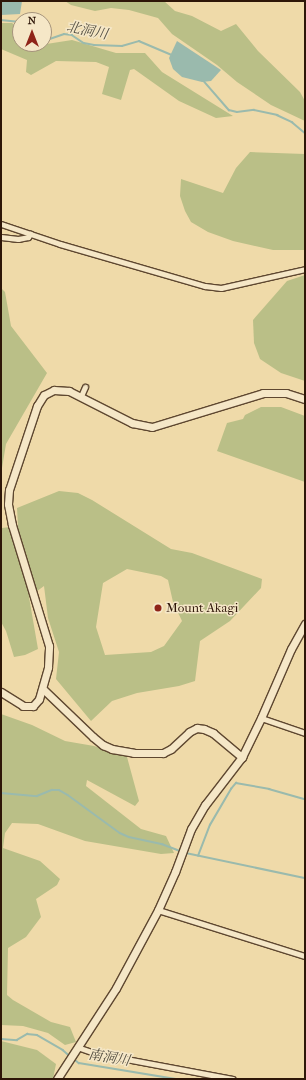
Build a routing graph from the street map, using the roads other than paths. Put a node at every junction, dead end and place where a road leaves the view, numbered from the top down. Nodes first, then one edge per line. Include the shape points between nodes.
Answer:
1 (1, 224) edge
2 (30, 234) junction
3 (1, 237) edge
4 (305, 269) edge
5 (84, 387) dead end
6 (81, 396) junction
7 (305, 399) edge
8 (305, 624) edge
9 (43, 689) junction
10 (1, 692) edge
11 (261, 718) junction
12 (305, 733) edge
13 (242, 757) junction
14 (158, 910) junction
15 (305, 956) edge
16 (77, 1047) junction
17 (57, 1079) edge
18 (233, 1079) edge

1 - 2 street
2 - 3 street via 18,239
2 - 4 street via 205,286 221,288
5 - 6 street
6 - 7 street via 132,423 152,427 263,393 286,393
6 - 9 street via 69,391 54,390 40,399 9,490 11,520 50,646
8 - 11 street via 291,649
9 - 10 street via 33,706 23,706
9 - 13 street via 103,746 134,753 163,753 197,728 213,733
11 - 12 street
11 - 13 street
13 - 14 street via 205,805 191,829
14 - 15 street
14 - 16 street via 116,988
16 - 17 street
16 - 18 street via 94,1053

